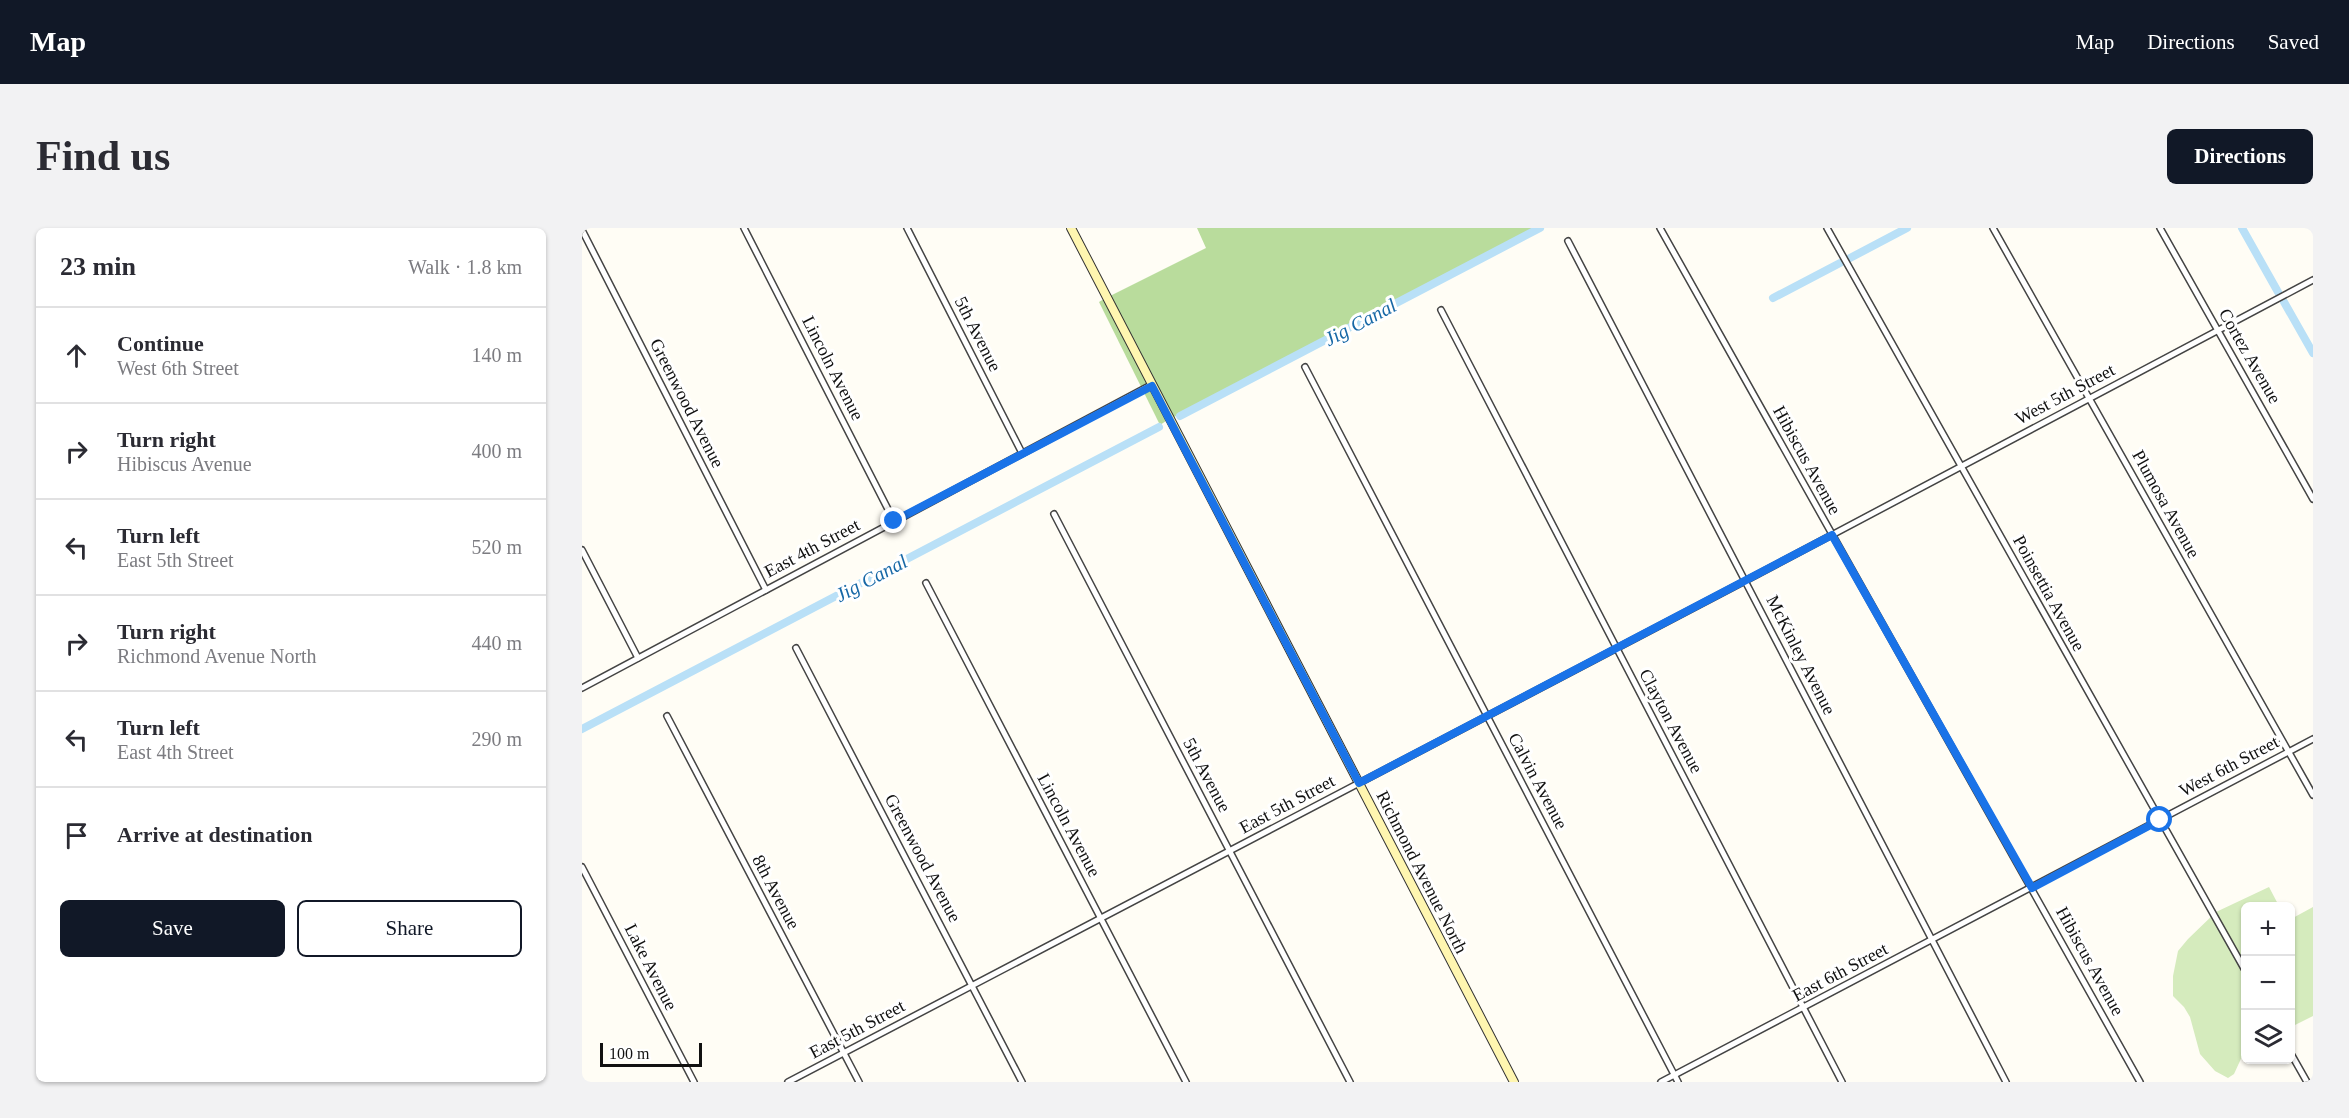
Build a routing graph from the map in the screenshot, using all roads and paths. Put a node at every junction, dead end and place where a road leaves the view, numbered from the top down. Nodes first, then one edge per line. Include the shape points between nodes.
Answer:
1 (744, 228) edge
2 (908, 228) edge
3 (1071, 228) edge
4 (1660, 228) edge
5 (1827, 228) edge
6 (1993, 228) edge
7 (2160, 228) edge
8 (583, 229) edge
9 (1568, 241) dead end
10 (2313, 280) edge
11 (1440, 310) dead end
12 (2218, 330) junction
13 (1305, 367) dead end
14 (1152, 386) junction
15 (2089, 398) junction
16 (1022, 453) junction
17 (1961, 467) junction
18 (2313, 499) edge
19 (1054, 514) dead end
20 (894, 521) junction
21 (1832, 535) junction
22 (582, 550) edge
23 (1745, 580) junction
24 (926, 583) dead end
25 (766, 590) junction
26 (796, 648) dead end
27 (1616, 648) junction
28 (638, 658) junction
29 (582, 687) edge
30 (667, 716) dead end
31 (1487, 716) junction
32 (2313, 739) edge
33 (2288, 752) junction
34 (1359, 783) junction
35 (2313, 795) edge
36 (2160, 820) junction
37 (1230, 851) junction
38 (582, 867) edge
39 (2032, 888) junction
40 (1101, 918) junction
41 (1932, 940) junction
42 (2241, 963) edge
43 (972, 986) junction
44 (1803, 1008) junction
45 (843, 1053) junction
46 (2295, 1061) edge
47 (1674, 1075) junction
48 (694, 1082) edge
49 (788, 1082) edge
50 (859, 1082) edge
51 (1022, 1082) edge
52 (1186, 1082) edge
53 (1350, 1082) edge
54 (1514, 1082) edge
55 (1661, 1082) edge
56 (1678, 1082) edge
57 (1842, 1082) edge
58 (2006, 1082) edge
59 (2140, 1082) edge
60 (2307, 1082) edge

1 - 20 street, Lincoln Avenue
2 - 16 street, 5th Avenue
3 - 14 street, Richmond Avenue North
4 - 21 street, Hibiscus Avenue
5 - 17 street, Poinsettia Avenue
6 - 15 street, Plumosa Avenue
7 - 12 street, Cortez Avenue
8 - 25 street, Greenwood Avenue
9 - 23 street, McKinley Avenue
10 - 12 street, West 5th Street
11 - 27 street, Clayton Avenue
12 - 15 street, West 5th Street
12 - 18 street, Cortez Avenue
13 - 31 street, Calvin Avenue
14 - 16 street, East 4th Street
14 - 34 street, Richmond Avenue North
15 - 17 street, West 5th Street
15 - 33 street, Plumosa Avenue
16 - 20 street, East 4th Street
17 - 21 street, West 5th Street
17 - 36 street, Poinsettia Avenue
19 - 37 street, 5th Avenue
20 - 25 street, East 4th Street
21 - 23 street, East 5th Street
21 - 39 street, Hibiscus Avenue
22 - 28 street
23 - 27 street, East 5th Street
23 - 41 street, McKinley Avenue
24 - 40 street, Lincoln Avenue
25 - 28 street, East 4th Street
26 - 43 street, Greenwood Avenue
27 - 31 street, East 5th Street
27 - 44 street, Clayton Avenue
28 - 29 street, East 4th Street
30 - 45 street, 8th Avenue
31 - 34 street, East 5th Street
31 - 47 street, Calvin Avenue
32 - 33 street, West 6th Street
33 - 35 street, Plumosa Avenue
33 - 36 street, West 6th Street
34 - 37 street, East 5th Street
34 - 54 street, Richmond Avenue North
36 - 39 street, West 6th Street
36 - 42 street, Poinsettia Avenue
37 - 40 street, East 5th Street
37 - 53 street, 5th Avenue
38 - 48 street, Lake Avenue
39 - 41 street, East 6th Street
39 - 59 street, Hibiscus Avenue
40 - 43 street, East 5th Street
40 - 52 street, Lincoln Avenue
41 - 44 street, East 6th Street
41 - 58 street, McKinley Avenue
43 - 45 street, East 5th Street
43 - 51 street, Greenwood Avenue
44 - 47 street, East 6th Street
44 - 57 street, Clayton Avenue
45 - 49 street, East 5th Street
45 - 50 street, 8th Avenue
46 - 60 street
47 - 55 street, East 6th Street
47 - 56 street, Calvin Avenue

